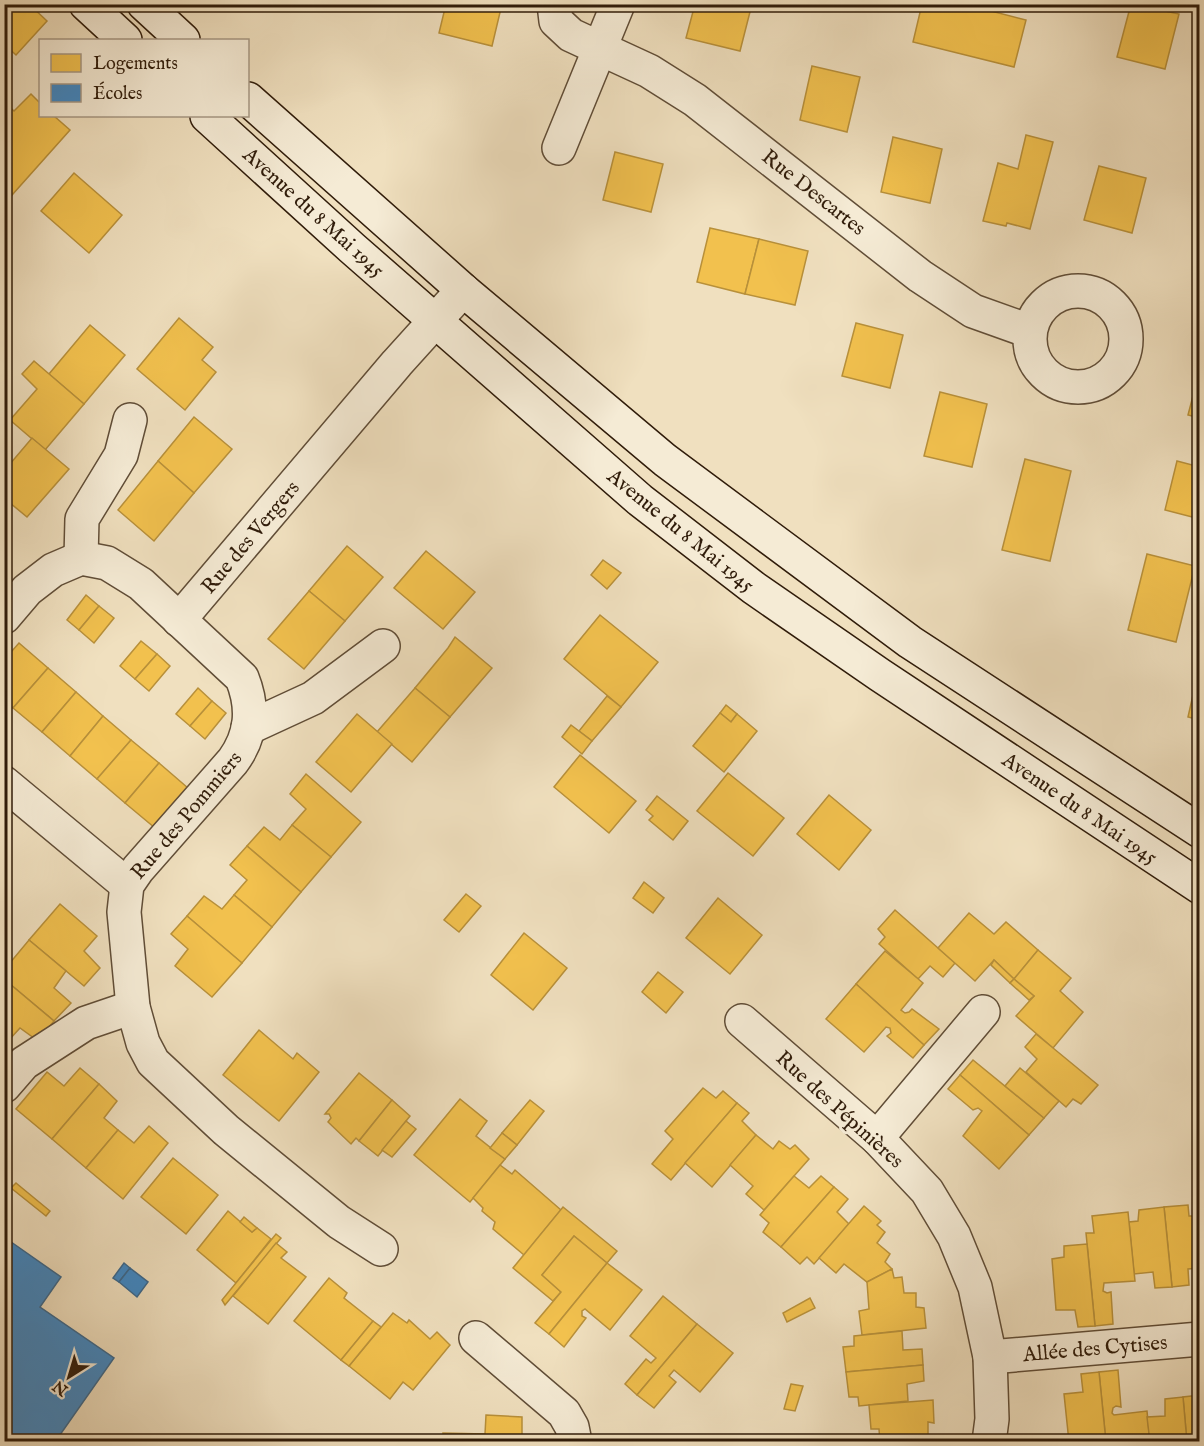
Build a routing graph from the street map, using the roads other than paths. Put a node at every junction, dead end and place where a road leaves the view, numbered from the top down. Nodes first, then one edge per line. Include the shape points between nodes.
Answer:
1 (86, 4) edge
2 (144, 4) edge
3 (554, 4) edge
4 (618, 4) edge
5 (124, 39) edge
6 (182, 39) edge
7 (602, 47) junction
8 (249, 100) edge
9 (208, 117) edge
10 (559, 148) dead end
11 (463, 290) junction
12 (436, 321) junction
13 (1029, 331) dead end
14 (130, 420) dead end
15 (81, 558) junction
16 (4, 617) edge
17 (179, 620) junction
18 (383, 646) dead end
19 (249, 728) junction
20 (4, 783) edge
21 (1200, 831) edge
22 (127, 885) junction
23 (1200, 887) edge
24 (133, 1007) junction
25 (983, 1012) dead end
26 (742, 1021) dead end
27 (4, 1086) edge
28 (877, 1138) junction
29 (381, 1249) dead end
30 (476, 1338) dead end
31 (1200, 1340) edge
32 (990, 1357) junction
33 (575, 1442) edge
34 (989, 1442) edge

1 - 5 street
2 - 6 street
3 - 7 street, Rue Descartes via 556,21 571,35
4 - 7 street
7 - 10 street
7 - 13 street, Rue Descartes via 695,100 920,276 973,311
8 - 11 street, Avenue du 8 Mai 1945
9 - 12 street, Avenue du 8 Mai 1945
11 - 12 street, Rue des Vergers
11 - 21 street, Avenue du 8 Mai 1945 via 665,460 783,549 910,642
12 - 17 street, Rue des Vergers
12 - 23 street, Avenue du 8 Mai 1945 via 640,500 753,588
14 - 15 street via 121,455 82,519
15 - 16 street via 53,570 27,590
15 - 17 street via 107,563 141,584
17 - 19 street, Rue des Pommiers via 242,678 248,694
18 - 19 street via 313,698
19 - 22 street, Rue des Pommiers via 233,761
20 - 22 street
22 - 24 street, Rue des Pommiers via 123,912
24 - 27 street via 86,1023 24,1063
24 - 29 street, Rue des Pommiers via 153,1062 168,1077 339,1222
25 - 28 street
26 - 28 street, Rue des Pépinières
28 - 32 street, Rue des Pépinières via 927,1191 954,1236 975,1287
30 - 33 street via 564,1413
31 - 32 street, Allée des Cytises
32 - 34 street, Rue des Pépinières

